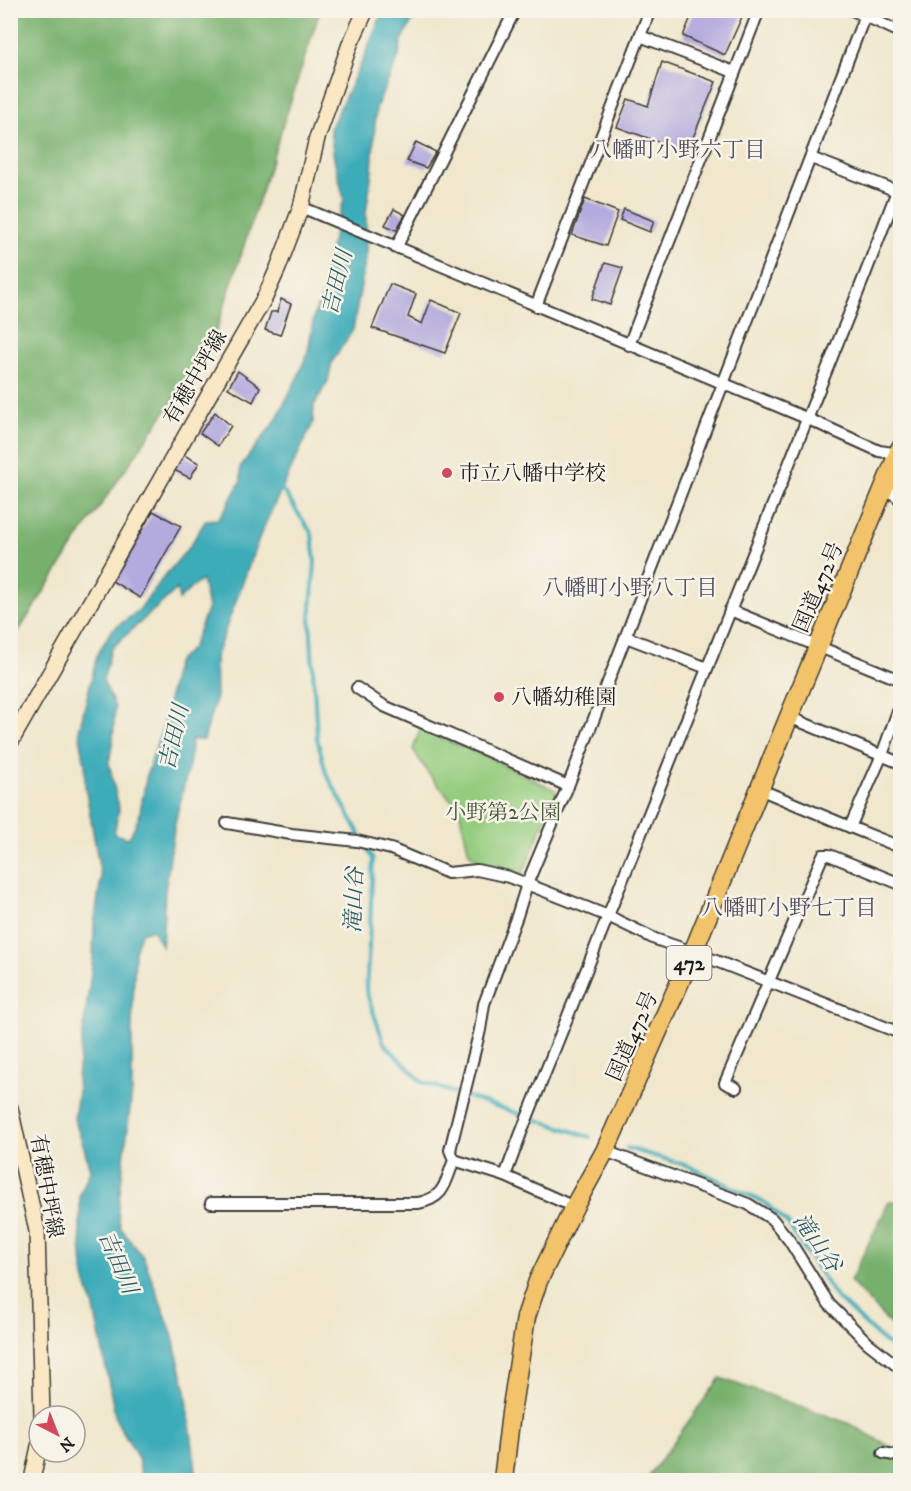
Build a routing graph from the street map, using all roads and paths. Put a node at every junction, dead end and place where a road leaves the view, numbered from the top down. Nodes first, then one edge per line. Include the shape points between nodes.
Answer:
1 (366, 10) edge
2 (514, 10) edge
3 (650, 10) edge
4 (759, 10) edge
5 (852, 10) edge
6 (866, 14) edge
7 (900, 32) edge
8 (640, 36) junction
9 (734, 72) junction
10 (812, 158) junction
11 (305, 208) junction
12 (396, 248) junction
13 (536, 306) junction
14 (629, 345) junction
15 (724, 384) junction
16 (806, 418) junction
17 (900, 452) edge
18 (884, 487) junction
19 (900, 499) edge
20 (730, 610) junction
21 (626, 637) junction
22 (818, 645) junction
23 (707, 668) junction
24 (900, 680) edge
25 (357, 688) dead end
26 (900, 705) edge
27 (789, 717) junction
28 (10, 743) edge
29 (882, 755) junction
30 (900, 763) edge
31 (568, 786) junction
32 (759, 789) junction
33 (227, 823) dead end
34 (850, 827) junction
35 (900, 847) edge
36 (900, 880) edge
37 (527, 884) junction
38 (608, 916) junction
39 (693, 952) junction
40 (768, 982) junction
41 (900, 1033) edge
42 (736, 1088) dead end
43 (10, 1108) edge
44 (605, 1151) junction
45 (454, 1160) junction
46 (505, 1176) junction
47 (211, 1203) dead end
48 (574, 1207) junction
49 (900, 1368) edge
50 (42, 1404) edge
51 (883, 1453) dead end
52 (900, 1456) edge
53 (35, 1464) edge
54 (32, 1480) edge
55 (503, 1480) edge

1 - 11 main road, 有穂中坪線 via 317,138
2 - 12 street
3 - 8 street
4 - 9 street
5 - 6 street
6 - 7 street
6 - 10 street
8 - 9 street
8 - 13 street
9 - 14 street
10 - 15 street
10 - 16 street via 897,191
11 - 12 street
11 - 28 main road, 有穂中坪線 via 265,297
12 - 13 street
13 - 14 street
14 - 15 street
15 - 16 street
15 - 21 street
16 - 17 street via 879,451
16 - 20 street
17 - 18 highway, 国道472号 / 472
18 - 19 street
18 - 22 highway, 国道472号 / 472
20 - 22 street
20 - 23 street
21 - 23 street
21 - 31 street
22 - 24 street
22 - 27 highway, 国道472号 / 472
23 - 38 street
25 - 31 street via 384,706
26 - 29 street
27 - 29 street
27 - 32 highway, 国道472号 / 472
29 - 30 street
29 - 34 street
31 - 37 street
32 - 34 street
32 - 39 highway, 国道472号 / 472
33 - 37 street via 357,841 391,849 448,873 477,870
34 - 35 street
36 - 40 street via 898,884 823,855
37 - 38 street
37 - 45 street via 484,1004 450,1150
38 - 39 street
38 - 46 street
39 - 40 street
39 - 44 highway, 国道472号 / 472
40 - 41 street
40 - 42 street via 725,1083
43 - 50 main road, 有穂中坪線 via 37,1231
44 - 48 highway, 国道472号 / 472
44 - 49 street via 748,1204 772,1219 829,1304
45 - 46 street
45 - 47 street via 440,1194 430,1201
46 - 48 street
48 - 55 highway, 国道472号 / 472 via 538,1281 526,1317
51 - 52 street
53 - 54 main road

